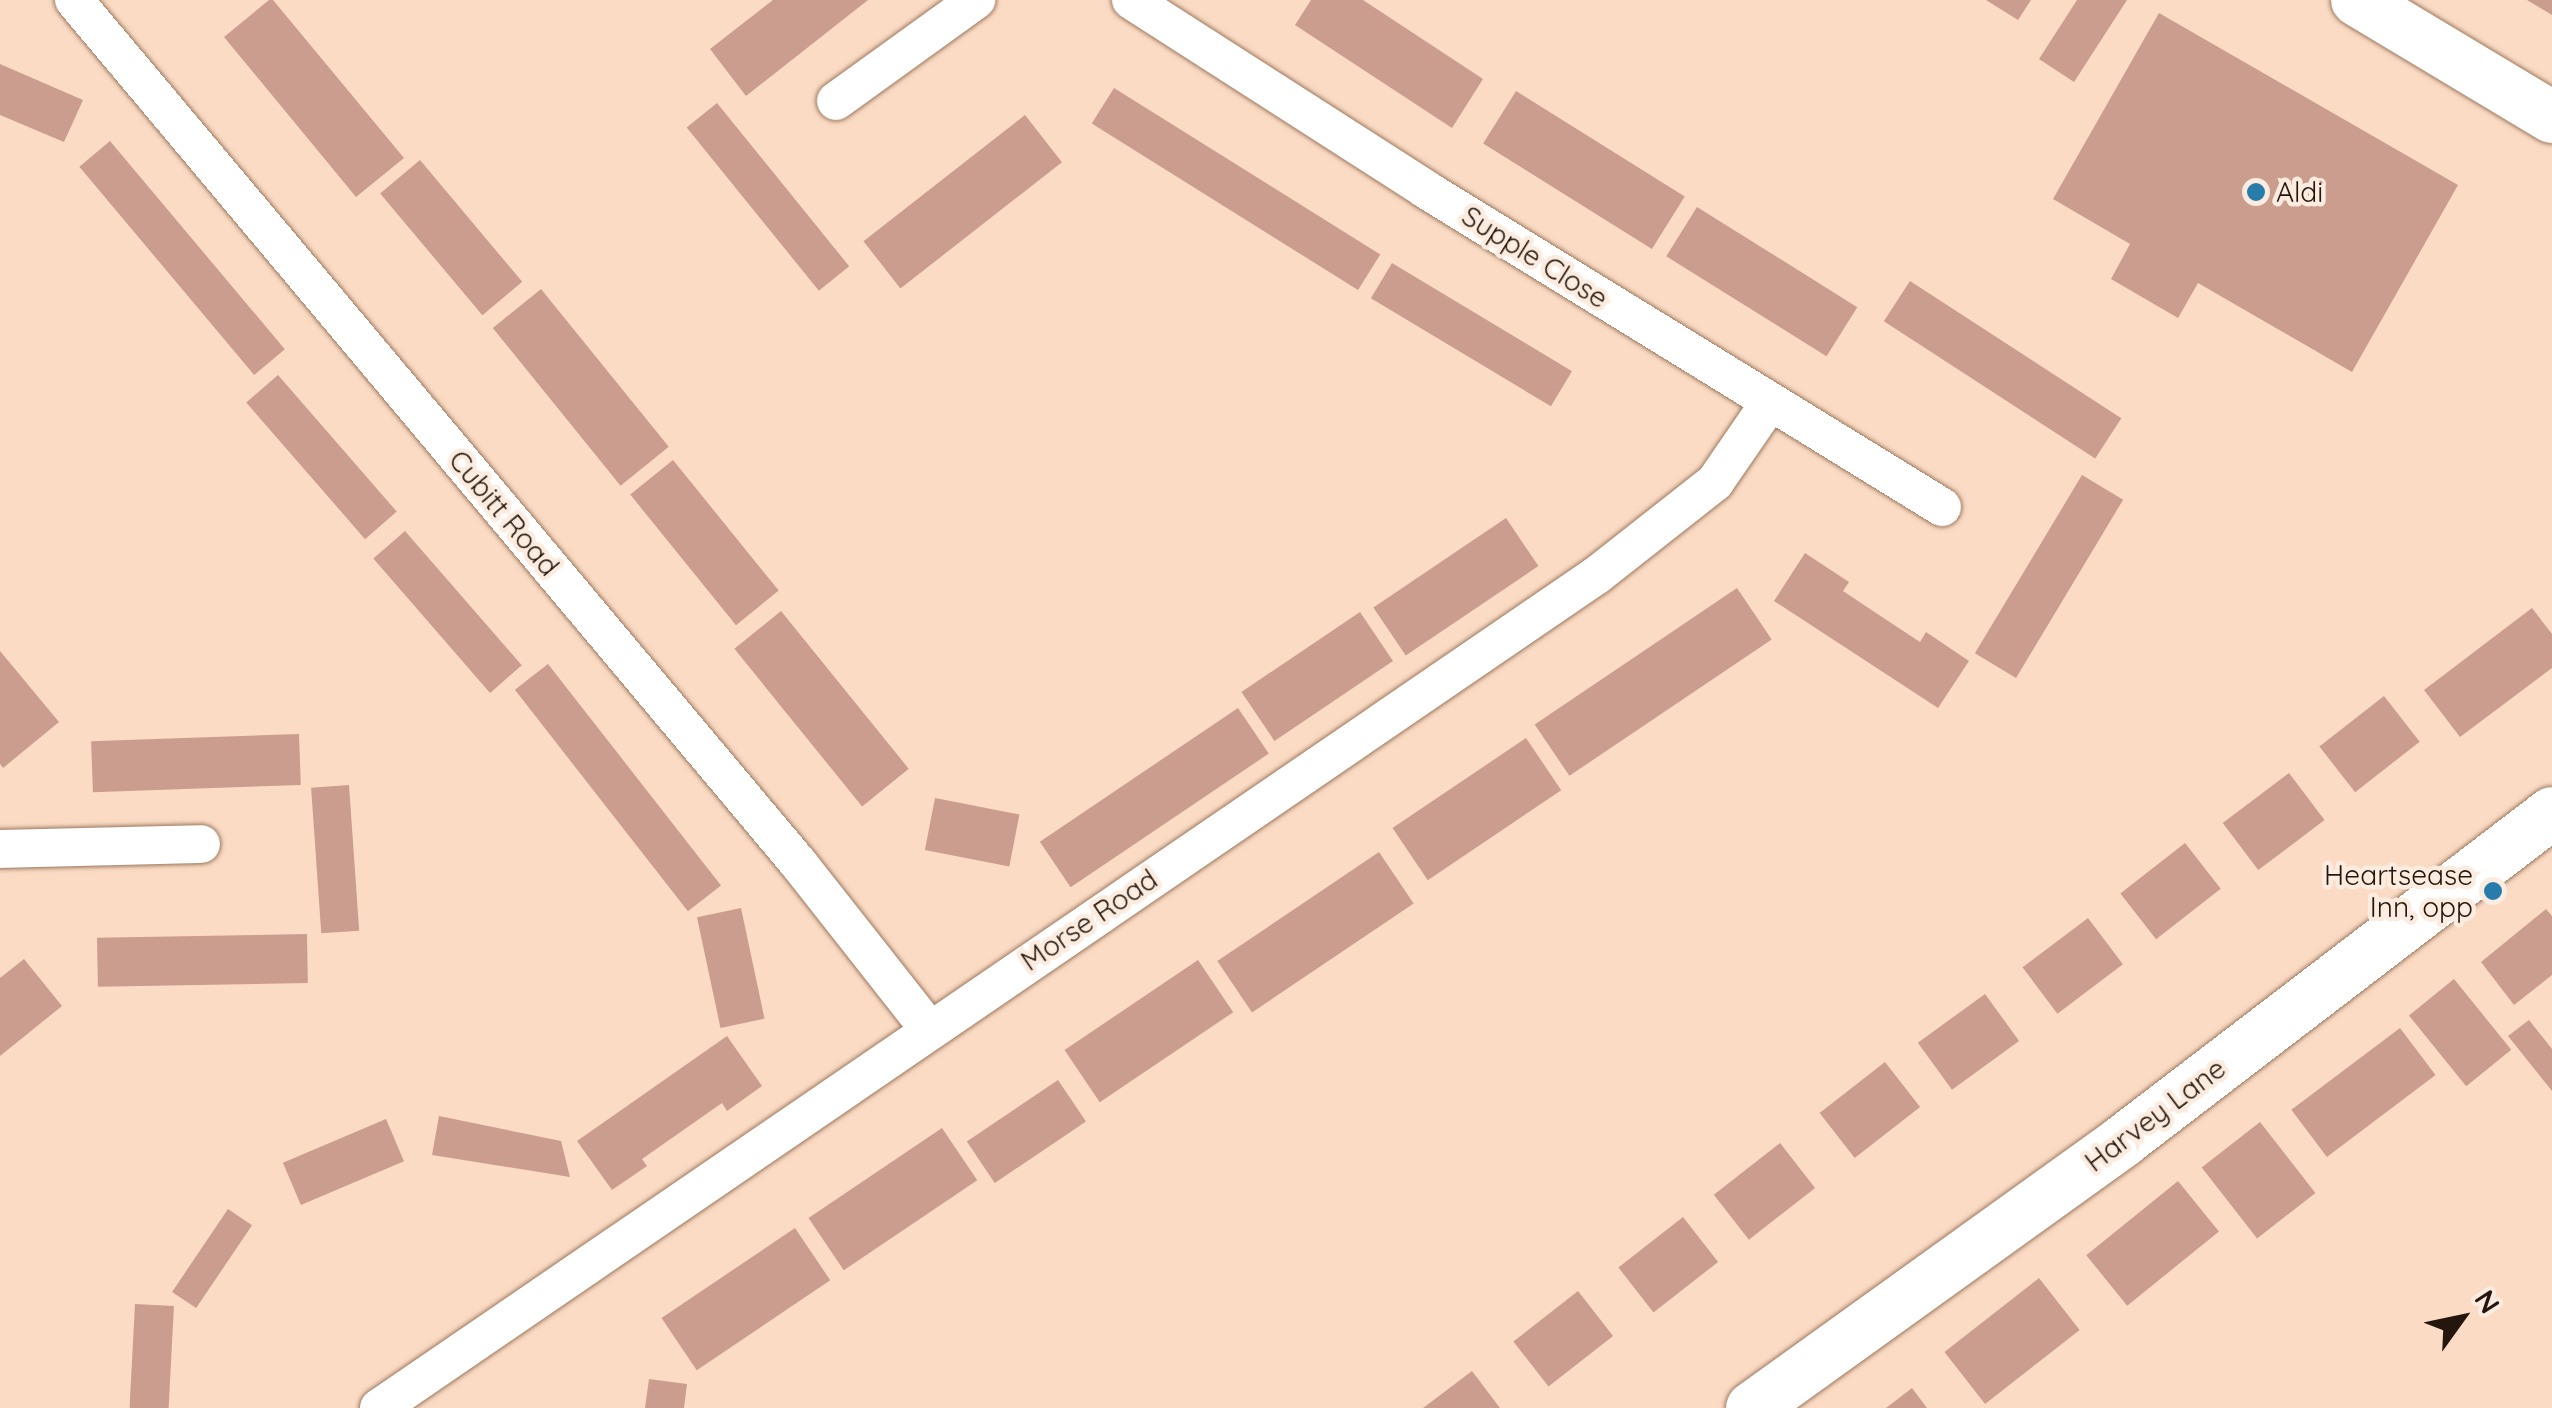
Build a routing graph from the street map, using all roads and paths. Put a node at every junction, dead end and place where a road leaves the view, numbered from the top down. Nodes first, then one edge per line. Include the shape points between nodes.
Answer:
1 (74, 0) edge
2 (976, 0) edge
3 (1131, 0) edge
4 (2357, 0) edge
5 (836, 101) dead end
6 (2552, 117) edge
7 (1770, 402) junction
8 (1942, 507) dead end
9 (2552, 813) edge
10 (202, 844) dead end
11 (0, 849) edge
12 (928, 1029) junction
13 (393, 1404) edge
14 (1752, 1408) edge

1 - 12 street, Cubitt Road via 799,864
2 - 5 street
3 - 7 street, Supple Close
4 - 6 street
7 - 8 street, Supple Close
7 - 12 street, Morse Road via 1714,482 1597,574
9 - 14 street, Harvey Lane via 2123,1140
10 - 11 street
12 - 13 street, Morse Road

